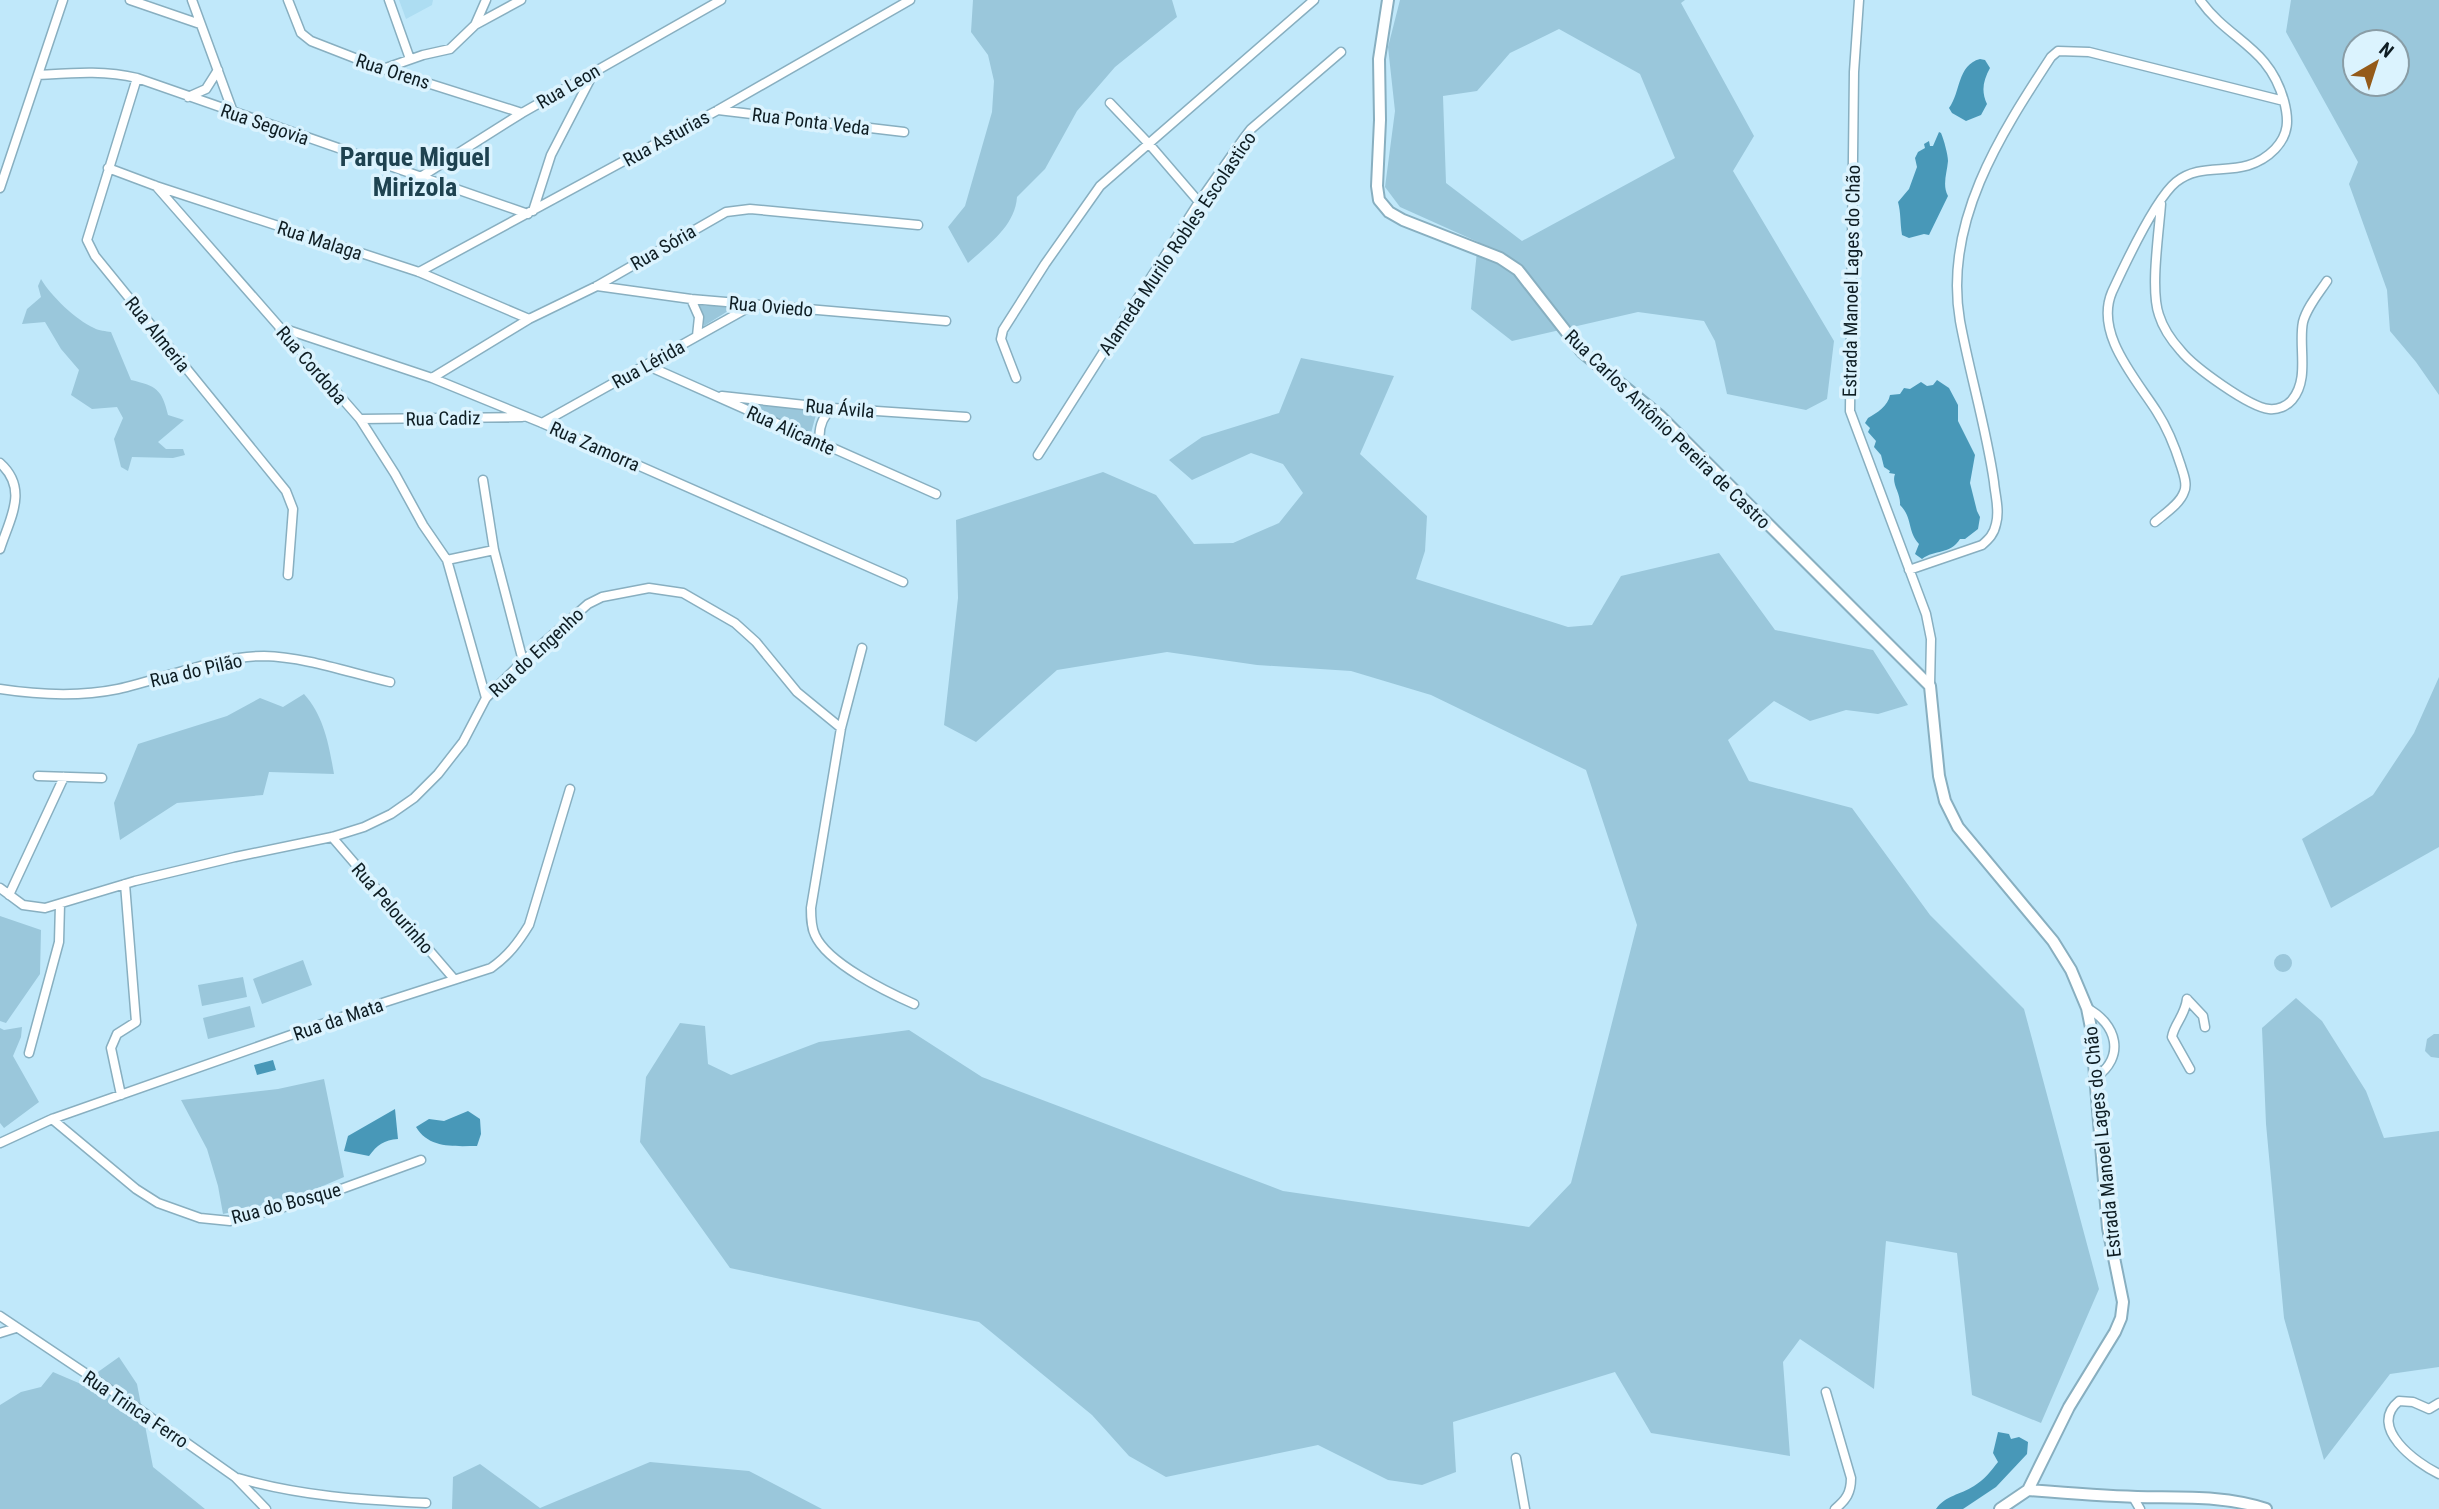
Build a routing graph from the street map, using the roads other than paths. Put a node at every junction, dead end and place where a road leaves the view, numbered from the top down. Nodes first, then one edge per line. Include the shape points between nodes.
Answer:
1 (63, 0) edge
2 (130, 0) edge
3 (192, 0) edge
4 (288, 0) edge
5 (389, 0) edge
6 (486, 0) edge
7 (521, 0) edge
8 (720, 0) edge
9 (910, 0) edge
10 (1314, 0) edge
11 (1388, 0) edge
12 (1860, 0) edge
13 (2200, 0) edge
14 (201, 24) junction
15 (475, 25) junction
16 (1341, 52) dead end
17 (410, 59) junction
18 (383, 69) junction
19 (218, 70) junction
20 (594, 72) junction
21 (38, 75) junction
22 (137, 78) junction
23 (188, 97) junction
24 (2284, 101) junction
25 (1110, 103) dead end
26 (718, 110) junction
27 (233, 112) junction
28 (522, 113) junction
29 (904, 132) dead end
30 (1150, 145) junction
31 (108, 168) junction
32 (419, 178) junction
33 (156, 186) junction
34 (0, 188) edge
35 (2161, 201) junction
36 (1199, 202) junction
37 (531, 213) junction
38 (918, 225) dead end
39 (419, 272) junction
40 (2327, 281) dead end
41 (597, 286) junction
42 (691, 299) junction
43 (753, 304) junction
44 (529, 319) junction
45 (946, 321) dead end
46 (279, 327) junction
47 (697, 336) junction
48 (646, 365) junction
49 (432, 378) junction
50 (1016, 378) dead end
51 (715, 396) junction
52 (832, 408) junction
53 (525, 417) junction
54 (966, 417) dead end
55 (360, 419) junction
56 (542, 423) junction
57 (820, 443) junction
58 (1038, 454) dead end
59 (0, 463) edge
60 (483, 480) dead end
61 (936, 494) dead end
62 (2155, 522) dead end
63 (0, 549) edge
64 (494, 550) junction
65 (447, 560) junction
66 (1909, 570) junction
67 (288, 575) dead end
68 (903, 582) dead end
69 (862, 648) dead end
70 (523, 661) junction
71 (390, 682) dead end
72 (1930, 686) junction
73 (0, 689) edge
74 (486, 698) junction
75 (841, 728) junction
76 (38, 776) dead end
77 (64, 777) junction
78 (102, 778) dead end
79 (570, 789) dead end
80 (332, 837) junction
81 (125, 884) junction
82 (0, 888) edge
83 (9, 895) junction
84 (60, 904) junction
85 (454, 979) junction
86 (914, 1004) dead end
87 (2087, 1008) junction
88 (2205, 1027) dead end
89 (29, 1053) dead end
90 (2190, 1069) dead end
91 (2095, 1078) junction
92 (121, 1095) junction
93 (52, 1119) junction
94 (0, 1143) edge
95 (421, 1160) dead end
96 (0, 1316) edge
97 (16, 1328) junction
98 (0, 1333) edge
99 (1826, 1392) dead end
100 (2439, 1403) edge
101 (1516, 1458) dead end
102 (2439, 1474) edge
103 (236, 1478) junction
104 (2028, 1490) junction
105 (2133, 1497) junction
106 (426, 1503) dead end
107 (265, 1509) edge
108 (1525, 1509) edge
109 (1835, 1509) edge
110 (2000, 1509) edge
111 (2140, 1509) edge
112 (2266, 1509) edge

1 - 21 street
2 - 14 street
3 - 14 street
4 - 18 street, Rua Orens via 301,33 311,41
5 - 17 street
6 - 15 street
7 - 15 street
8 - 20 street, Rua Leon
9 - 26 street, Rua Asturias
10 - 30 street
11 - 72 street, Rua Carlos Antônio Pereira de Castro via 1379,59 1379,200 1403,220 1500,258 1518,270 1582,352 1660,416
12 - 66 street, Estrada Manoel Lages do Chão via 1854,72 1848,396
13 - 24 street via 2214,19 2255,50 2279,83
14 - 19 street
15 - 17 street via 450,49
16 - 36 street, Alameda Murilo Robles Escolastico via 1251,129
17 - 18 street
18 - 28 street, Rua Orens
19 - 23 street via 206,89
19 - 27 street
20 - 28 street, Rua Leon
20 - 37 street via 551,155
21 - 22 street, Rua Segovia via 97,71
21 - 34 street
22 - 23 street, Rua Segovia
22 - 31 street, Rua Almeria
23 - 27 street, Rua Segovia
24 - 35 street via 2286,134 2261,161 2238,169 2186,174 2170,186
24 - 66 street via 2089,52 2058,51 2051,57 1987,165 1958,251 1955,285 1990,454 1996,524 1982,545
25 - 30 street
26 - 29 street, Rua Ponta Veda
26 - 37 street, Rua Asturias
27 - 32 street, Rua Segovia
28 - 32 street, Rua Leon
30 - 36 street
30 - 50 street via 1091,196 1003,330
31 - 33 street, Rua Malaga
31 - 67 street, Rua Almeria via 87,240 90,248 286,491 293,509
32 - 37 street, Rua Segovia
33 - 39 street, Rua Malaga
33 - 46 street, Rua Cordoba
35 - 40 street via 2155,297 2159,316 2182,353 2255,404 2270,410 2283,408 2298,392 2303,323
35 - 62 street via 2108,301 2113,339 2127,372 2170,435 2184,475 2184,492
36 - 58 street, Alameda Murilo Robles Escolastico
37 - 39 street, Rua Asturias
38 - 41 street, Rua Sória via 750,209 726,212
39 - 44 street, Rua Malaga
41 - 42 street, Rua Oviedo
41 - 44 street, Rua Sória
42 - 43 street, Rua Oviedo
42 - 47 street via 699,317
43 - 45 street, Rua Oviedo
43 - 47 street, Rua Lérida
44 - 49 street, Rua Sória
46 - 49 street, Rua Zamorra
46 - 55 street, Rua Cordoba
47 - 48 street, Rua Lérida
48 - 51 street, Rua Alicante
48 - 56 street, Rua Lérida
49 - 53 street, Rua Zamorra
51 - 52 street, Rua Ávila
51 - 57 street, Rua Alicante
52 - 54 street, Rua Ávila
52 - 57 street via 821,424
53 - 55 street, Rua Cadiz
53 - 56 street, Rua Zamorra
55 - 65 street, Rua Cordoba
56 - 68 street, Rua Zamorra
57 - 61 street, Rua Alicante
59 - 63 street via 10,473 16,491
60 - 64 street
64 - 65 street
64 - 70 street
65 - 74 street, Rua Cordoba
66 - 72 street, Estrada Manoel Lages do Chão via 1931,639
69 - 75 street
70 - 74 street, Rua do Engenho
70 - 75 street, Rua do Engenho via 595,600 660,588 683,593 734,623 797,692
71 - 73 street, Rua do Pilão via 264,656 87,694
72 - 87 street, Estrada Manoel Lages do Chão via 1939,776 1953,818 2053,941
74 - 80 street, Rua do Engenho via 463,742 414,798 382,818
75 - 86 street via 811,925 821,944 849,970
76 - 77 street
77 - 78 street
77 - 83 street
79 - 85 street, Rua da Mata via 529,925 504,959 491,968
80 - 81 street, Rua do Engenho
80 - 85 street, Rua Pelourinho
81 - 84 street, Rua do Engenho
81 - 92 street via 136,1022 117,1034 111,1048
82 - 83 street, Rua do Engenho
83 - 84 street, Rua do Engenho via 33,908
84 - 89 street via 59,942
85 - 92 street, Rua da Mata
87 - 91 street, Estrada Manoel Lages do Chão
87 - 91 street via 2107,1023 2114,1043 2111,1061
88 - 90 street via 2203,1016 2187,999 2172,1037
91 - 104 street, Estrada Manoel Lages do Chão via 2108,1228 2123,1302 2121,1318
92 - 93 street, Rua da Mata
93 - 94 street, Rua da Mata
93 - 95 street, Rua do Bosque via 136,1189 158,1203 200,1218 230,1221 311,1200
96 - 97 street, Rua Trinca Ferro
97 - 98 street
97 - 103 street, Rua Trinca Ferro
99 - 109 street via 1851,1479 1848,1497
100 - 102 street via 2429,1409 2399,1401 2389,1414 2400,1447
101 - 108 street
103 - 106 street via 322,1496
103 - 107 street, Rua Trinca Ferro
104 - 105 street
104 - 110 street, Estrada Manoel Lages do Chão
105 - 111 street
105 - 112 street via 2212,1499

